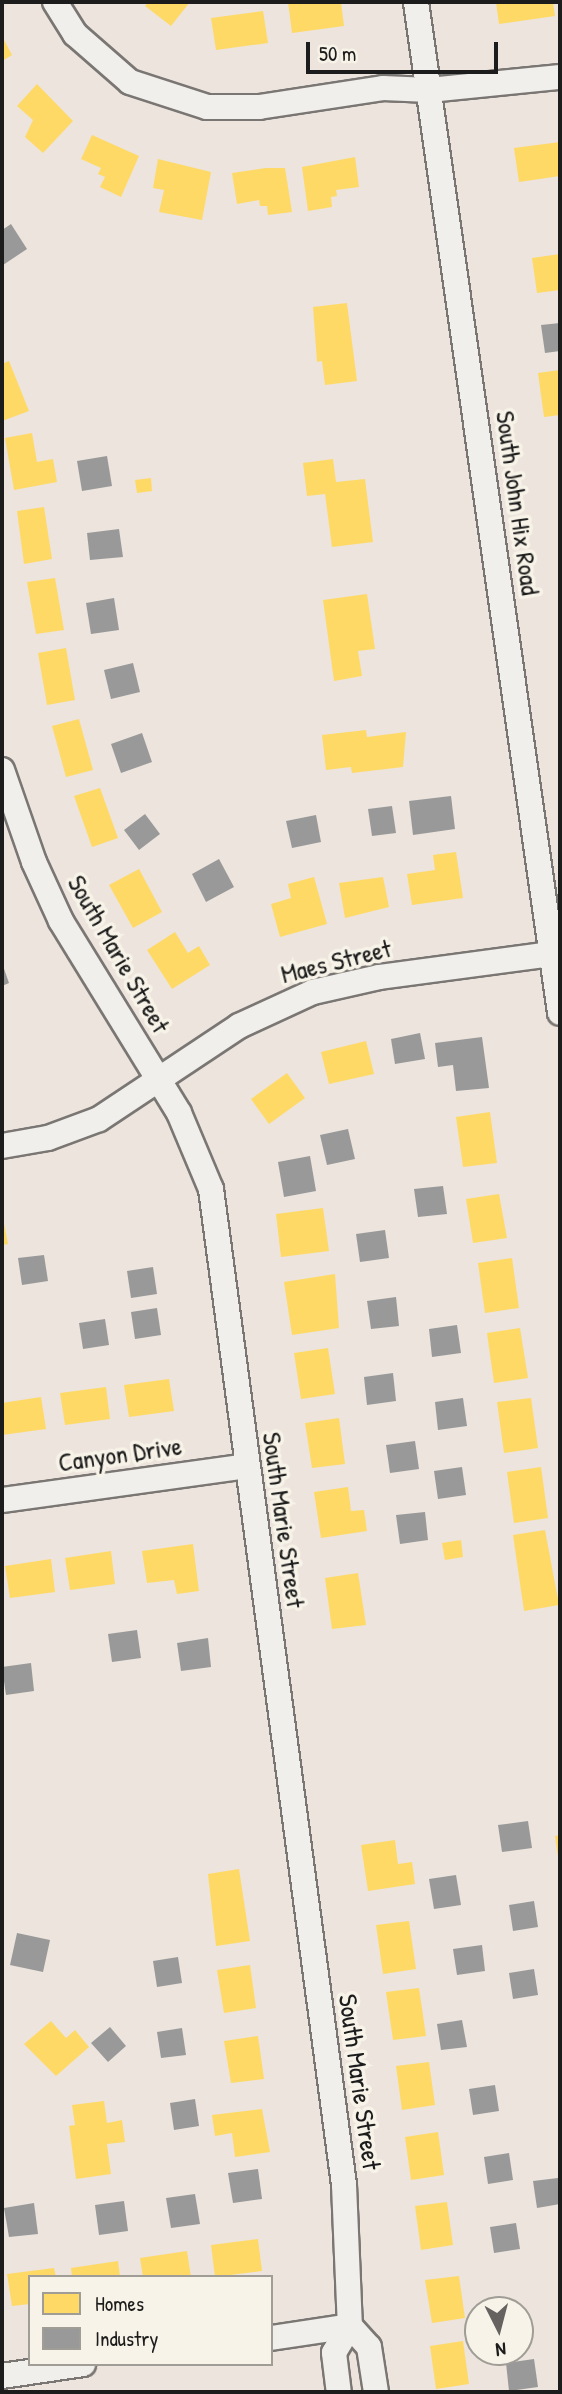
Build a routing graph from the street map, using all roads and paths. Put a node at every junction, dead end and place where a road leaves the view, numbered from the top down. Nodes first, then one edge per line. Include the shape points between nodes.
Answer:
1 (55, 2) edge
2 (416, 2) edge
3 (560, 77) edge
4 (429, 90) junction
5 (2, 770) edge
6 (552, 954) junction
7 (560, 1013) edge
8 (160, 1082) junction
9 (2, 1146) edge
10 (246, 1466) junction
11 (2, 1500) edge
12 (350, 2326) junction
13 (273, 2338) edge
14 (70, 2366) edge
15 (2, 2376) edge
16 (339, 2392) edge
17 (376, 2392) edge

1 - 4 street via 75,34 111,67 130,82 175,100 232,109 383,88
2 - 4 street, South John Hix Road
3 - 4 street
4 - 6 street, South John Hix Road
5 - 8 street, South Marie Street via 34,862 61,921
6 - 7 street, South John Hix Road
6 - 8 street, Maes Street via 379,977 313,992 239,1026
8 - 9 street, Maes Street via 74,1130
8 - 10 street, South Marie Street via 198,1150 211,1189
10 - 11 street, Canyon Drive
10 - 12 street, South Marie Street via 344,2185
12 - 13 street
12 - 16 street, South Marie Street via 334,2353
12 - 17 street via 369,2347
14 - 15 street

